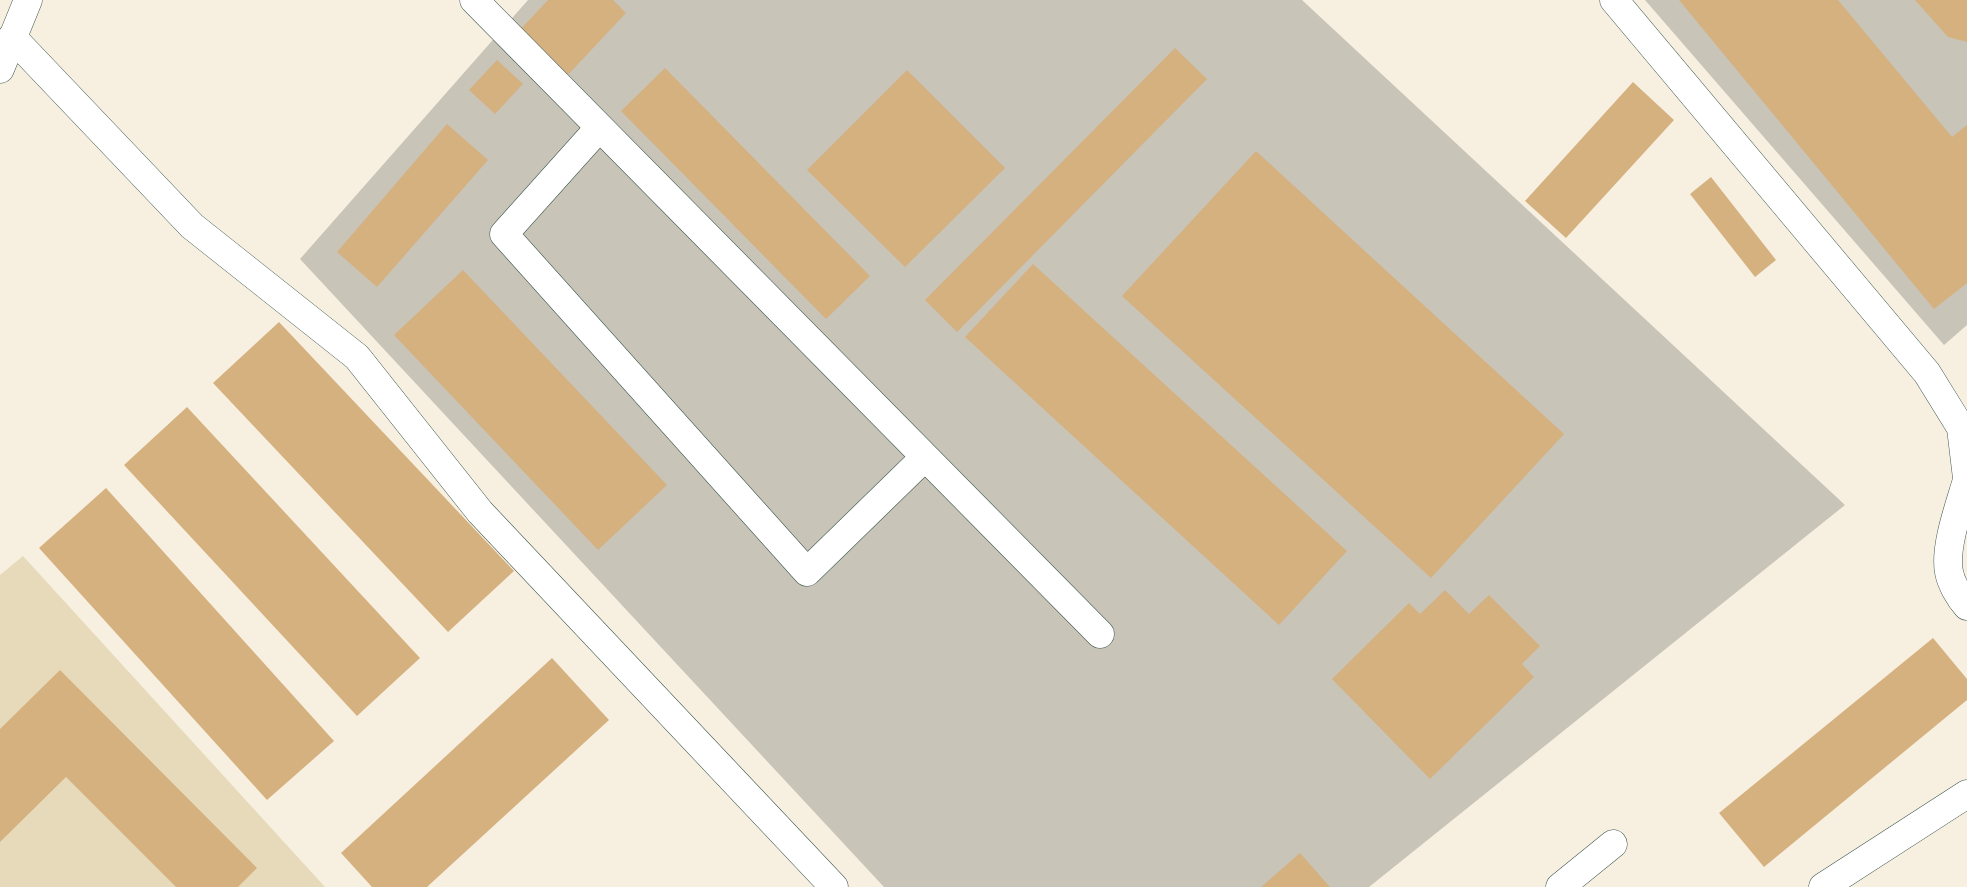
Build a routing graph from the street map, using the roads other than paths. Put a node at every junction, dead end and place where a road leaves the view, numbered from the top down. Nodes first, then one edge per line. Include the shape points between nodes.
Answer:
1 (28, 0) edge
2 (474, 0) edge
3 (1614, 0) edge
4 (12, 37) junction
5 (0, 69) edge
6 (599, 128) junction
7 (925, 457) junction
8 (1967, 479) edge
9 (1967, 606) edge
10 (1100, 634) dead end
11 (1967, 794) edge
12 (1613, 844) dead end
13 (834, 887) edge
14 (1560, 887) edge
15 (1823, 887) edge

1 - 4 street
2 - 6 street
3 - 8 street via 1926,373 1961,428
4 - 5 street
4 - 13 street via 192,226 357,357 480,512
6 - 7 street
6 - 7 street via 504,234 807,572
7 - 10 street
8 - 9 street via 1950,543 1949,571
11 - 15 street
12 - 14 street

